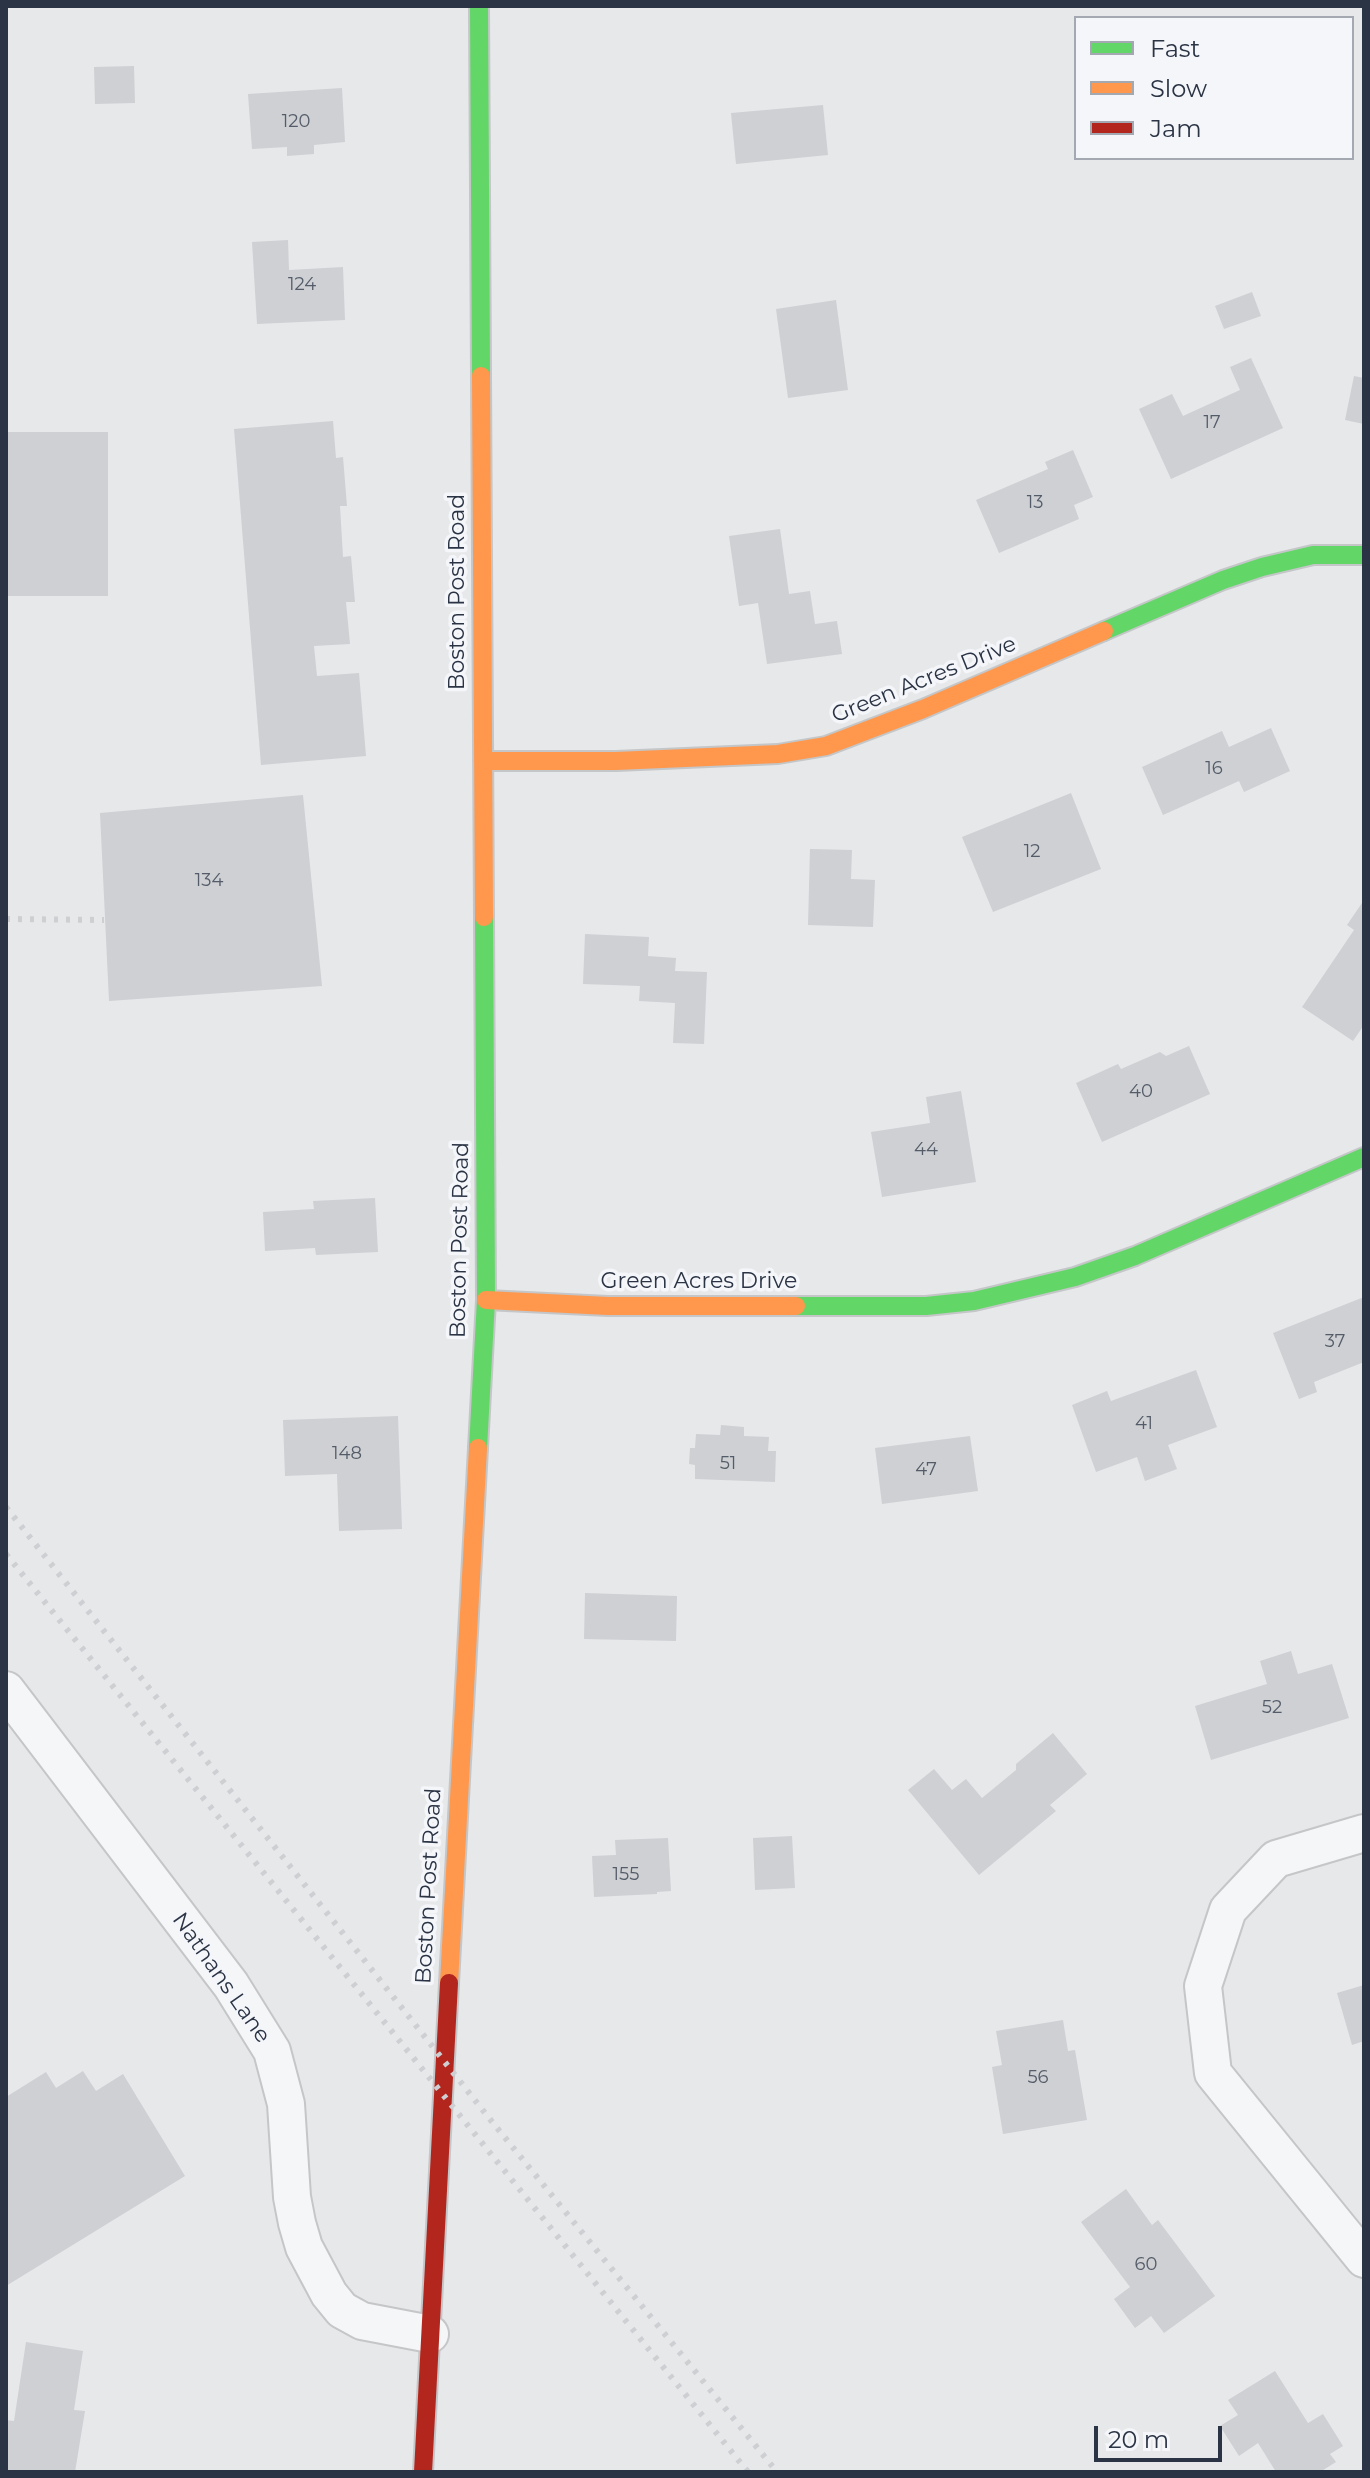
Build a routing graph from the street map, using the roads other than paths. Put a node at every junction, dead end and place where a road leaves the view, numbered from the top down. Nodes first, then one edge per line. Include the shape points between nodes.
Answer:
1 (479, 6) edge
2 (1364, 555) edge
3 (483, 761) junction
4 (1364, 1157) edge
5 (486, 1300) junction
6 (6, 1690) edge
7 (1364, 1833) edge
8 (1364, 2259) edge
9 (430, 2334) junction
10 (423, 2472) edge

1 - 3 main road, Boston Post Road
2 - 3 main road, Green Acres Drive via 1313,555 1223,580 826,746 778,754
3 - 5 main road, Boston Post Road
4 - 5 main road, Green Acres Drive via 1135,1256 1075,1277 974,1301 926,1306 608,1306
5 - 9 main road, Boston Post Road
6 - 9 street, Nathans Lane via 231,1985 272,2051 286,2104 297,2223 329,2294 342,2310 362,2321
7 - 8 street via 1276,1859 1228,1910 1203,1986 1213,2073
9 - 10 main road, Boston Post Road

